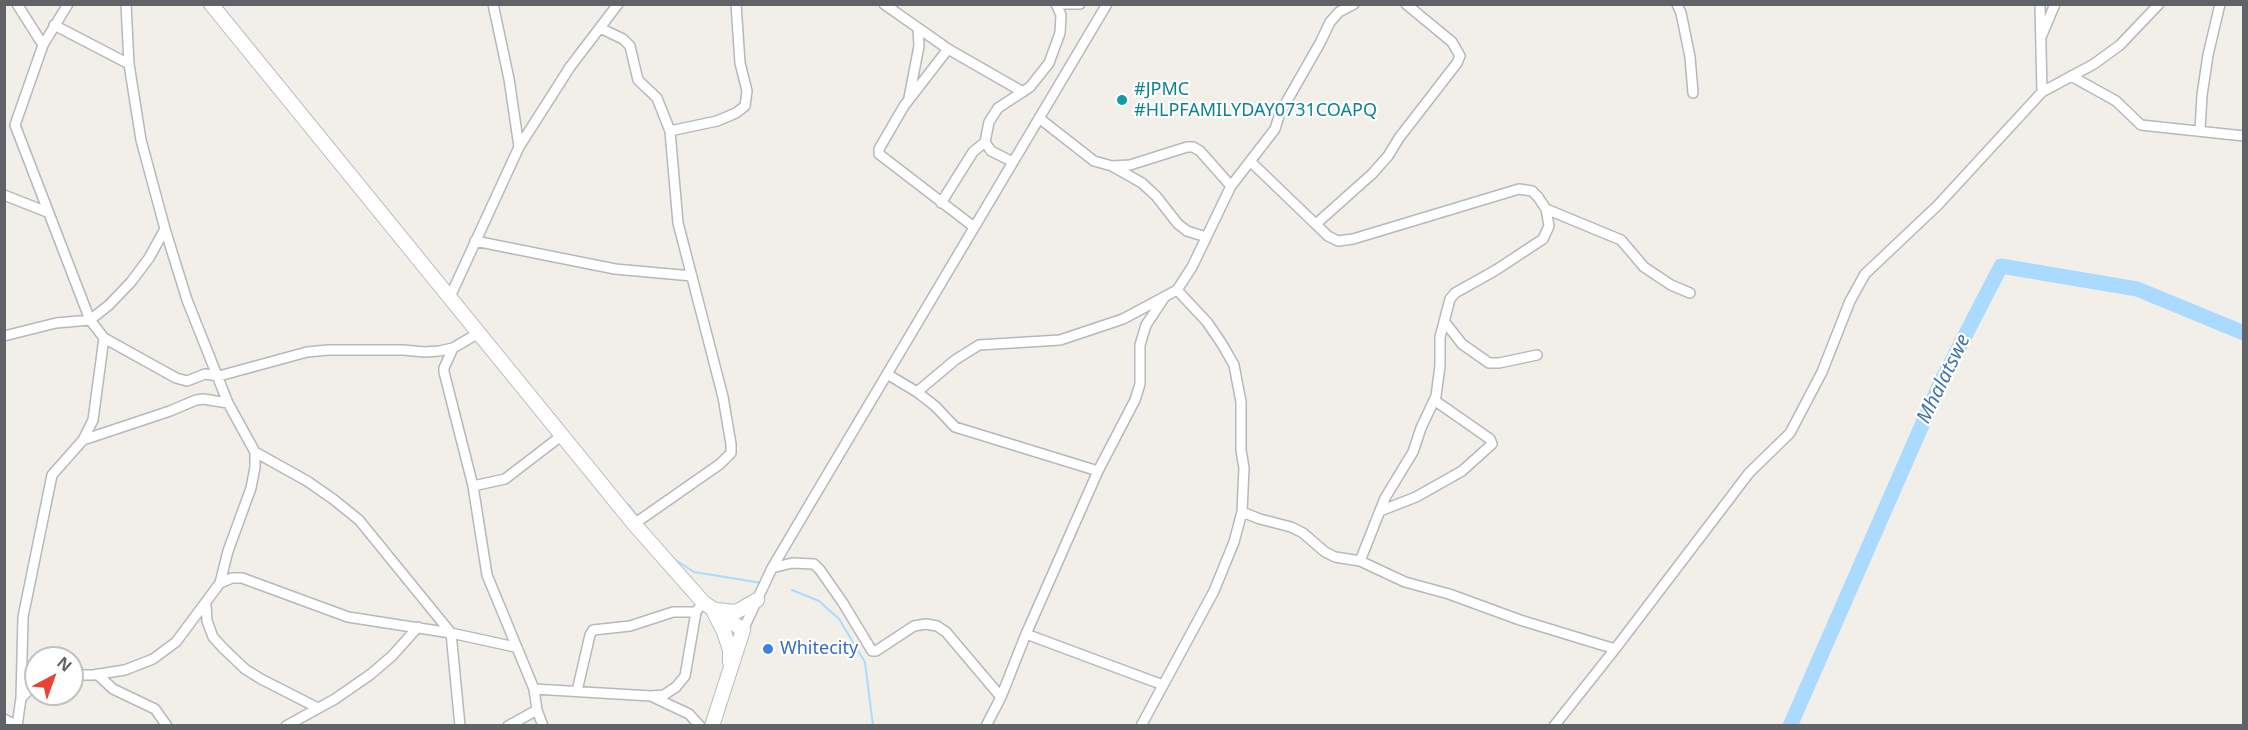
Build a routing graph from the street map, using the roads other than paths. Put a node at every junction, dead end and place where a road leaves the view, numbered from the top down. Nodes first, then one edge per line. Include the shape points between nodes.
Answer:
1 (17, 4) edge
2 (68, 4) edge
3 (126, 4) edge
4 (211, 4) edge
5 (494, 4) edge
6 (618, 4) edge
7 (736, 4) edge
8 (885, 4) edge
9 (1059, 4) edge
10 (1080, 4) edge
11 (1107, 4) edge
12 (1354, 4) edge
13 (1406, 4) edge
14 (1677, 4) edge
15 (2040, 4) edge
16 (2055, 4) edge
17 (2159, 4) edge
18 (2220, 4) edge
19 (54, 25) junction
20 (600, 28) junction
21 (918, 29) junction
22 (2041, 36) junction
23 (43, 45) junction
24 (948, 49) junction
25 (129, 64) junction
26 (2071, 76) junction
27 (1023, 92) junction
28 (1693, 93) dead end
29 (2042, 93) junction
30 (908, 100) junction
31 (1039, 118) junction
32 (15, 125) junction
33 (4, 128) edge
34 (2200, 130) junction
35 (670, 131) junction
36 (2244, 136) edge
37 (985, 142) junction
38 (519, 147) junction
39 (1013, 162) junction
40 (1251, 162) junction
41 (1112, 166) junction
42 (1231, 186) junction
43 (4, 195) edge
44 (941, 203) junction
45 (1546, 209) junction
46 (47, 212) junction
47 (1316, 224) junction
48 (974, 227) junction
49 (165, 229) junction
50 (1206, 237) junction
51 (475, 241) junction
52 (692, 276) junction
53 (1178, 290) junction
54 (1690, 294) dead end
55 (1165, 296) junction
56 (448, 298) junction
57 (90, 320) junction
58 (1444, 321) junction
59 (477, 334) junction
60 (4, 336) edge
61 (104, 338) junction
62 (453, 348) junction
63 (424, 352) junction
64 (1537, 355) dead end
65 (444, 368) junction
66 (887, 374) junction
67 (219, 376) junction
68 (917, 392) junction
69 (1434, 400) junction
70 (228, 403) junction
71 (561, 436) junction
72 (83, 440) junction
73 (255, 452) junction
74 (1098, 471) junction
75 (472, 486) junction
76 (1380, 511) junction
77 (1242, 512) junction
78 (634, 524) junction
79 (1360, 561) junction
80 (772, 568) junction
81 (220, 584) junction
82 (757, 600) junction
83 (206, 605) junction
84 (704, 608) junction
85 (418, 627) junction
86 (743, 630) junction
87 (451, 633) junction
88 (1026, 634) junction
89 (515, 647) junction
90 (1615, 649) junction
91 (730, 667) junction
92 (97, 674) junction
93 (84, 675) edge
94 (1163, 685) junction
95 (534, 688) junction
96 (577, 691) junction
97 (24, 695) edge
98 (651, 696) junction
99 (21, 698) junction
100 (1001, 698) junction
101 (318, 708) junction
102 (537, 710) junction
103 (4, 719) edge
104 (697, 723) edge
105 (17, 726) edge
106 (166, 726) edge
107 (286, 726) edge
108 (460, 726) edge
109 (508, 726) edge
110 (543, 726) edge
111 (712, 726) edge
112 (986, 726) edge
113 (1142, 726) edge
114 (1554, 726) edge

1 - 23 street
2 - 19 street
3 - 25 street
4 - 56 street
5 - 38 street
6 - 20 street
7 - 35 street via 740,63 747,91 745,106 705,125
8 - 21 street
9 - 10 street
9 - 27 street via 1061,24 1056,47 1049,63
11 - 31 street
12 - 40 street via 1329,22 1275,129
13 - 47 street via 1452,42 1460,56 1388,156
14 - 28 street via 1690,57
15 - 22 street
16 - 22 street
17 - 26 street via 2120,45
18 - 34 street via 2204,85
19 - 23 street
19 - 25 street
20 - 35 street via 630,46 638,80 657,98
20 - 38 street
21 - 24 street
21 - 30 street via 919,46
22 - 29 street
23 - 32 street
24 - 27 street
24 - 30 street
25 - 49 street via 141,140
26 - 29 street
26 - 34 street via 2116,100 2141,124
27 - 37 street via 993,114
29 - 90 street via 1938,205 1865,274 1790,434 1749,473
30 - 44 street via 879,154
31 - 39 street
31 - 41 street via 1094,161
32 - 33 street
32 - 46 street
34 - 36 street
35 - 52 street via 678,223
37 - 39 street via 991,151
37 - 44 street via 973,152
38 - 51 street
39 - 48 street
40 - 42 street
40 - 47 street
41 - 42 street via 1130,165 1193,147
41 - 50 street via 1142,183 1187,231
42 - 50 street
43 - 46 street
44 - 48 street
45 - 47 street via 1532,191 1519,189 1338,241
45 - 54 street via 1621,240 1644,267
45 - 58 street via 1550,226 1543,238 1455,293
46 - 57 street
48 - 66 street
49 - 57 street via 131,282
49 - 67 street via 187,300
50 - 53 street
51 - 52 street via 615,269
51 - 56 street
52 - 78 street via 723,397 731,453
53 - 55 street
53 - 77 street via 1206,322 1234,365 1241,402
55 - 68 street via 1123,319 1060,339 979,345
55 - 74 street via 1146,325 1140,345 1140,384 1135,400
56 - 59 street
57 - 60 street via 56,323
57 - 61 street
58 - 64 street via 1462,344 1489,363
58 - 69 street
59 - 62 street
59 - 71 street
61 - 67 street via 176,378 187,381 205,374
61 - 72 street via 93,420
62 - 63 street
62 - 65 street
63 - 65 street
63 - 67 street via 307,352
65 - 75 street
66 - 68 street
66 - 80 street
67 - 70 street
68 - 74 street via 954,427
69 - 76 street via 1413,452
69 - 76 street via 1492,444 1462,471 1416,497
70 - 72 street via 196,400
70 - 73 street
71 - 75 street via 505,479
71 - 78 street
72 - 99 street via 51,475 23,617
73 - 81 street via 251,488
73 - 87 street via 307,480 359,520
74 - 88 street
75 - 89 street via 487,575
76 - 79 street
77 - 79 street via 1291,526 1335,557
77 - 94 street via 1214,591
78 - 84 street
79 - 90 street via 1405,582
80 - 82 street
80 - 100 street via 792,563 814,564 872,651 914,626 937,626
81 - 83 street
81 - 85 street via 242,578 348,616
82 - 84 street via 736,612
82 - 86 street
83 - 92 street via 176,642 153,659 125,670
83 - 101 street via 213,637 245,669
84 - 86 street
84 - 91 street via 727,641
84 - 96 street via 673,612 630,626 593,630
84 - 98 street via 684,676 676,687
85 - 87 street
85 - 101 street via 371,674
86 - 91 street
87 - 89 street
87 - 108 street
88 - 94 street
88 - 100 street
89 - 95 street
90 - 114 street
91 - 111 street
92 - 93 street
92 - 106 street via 113,689 155,709
94 - 113 street
95 - 96 street
95 - 102 street
96 - 98 street
97 - 99 street
98 - 104 street
99 - 105 street
100 - 112 street
101 - 107 street
102 - 109 street
102 - 110 street
103 - 105 street

